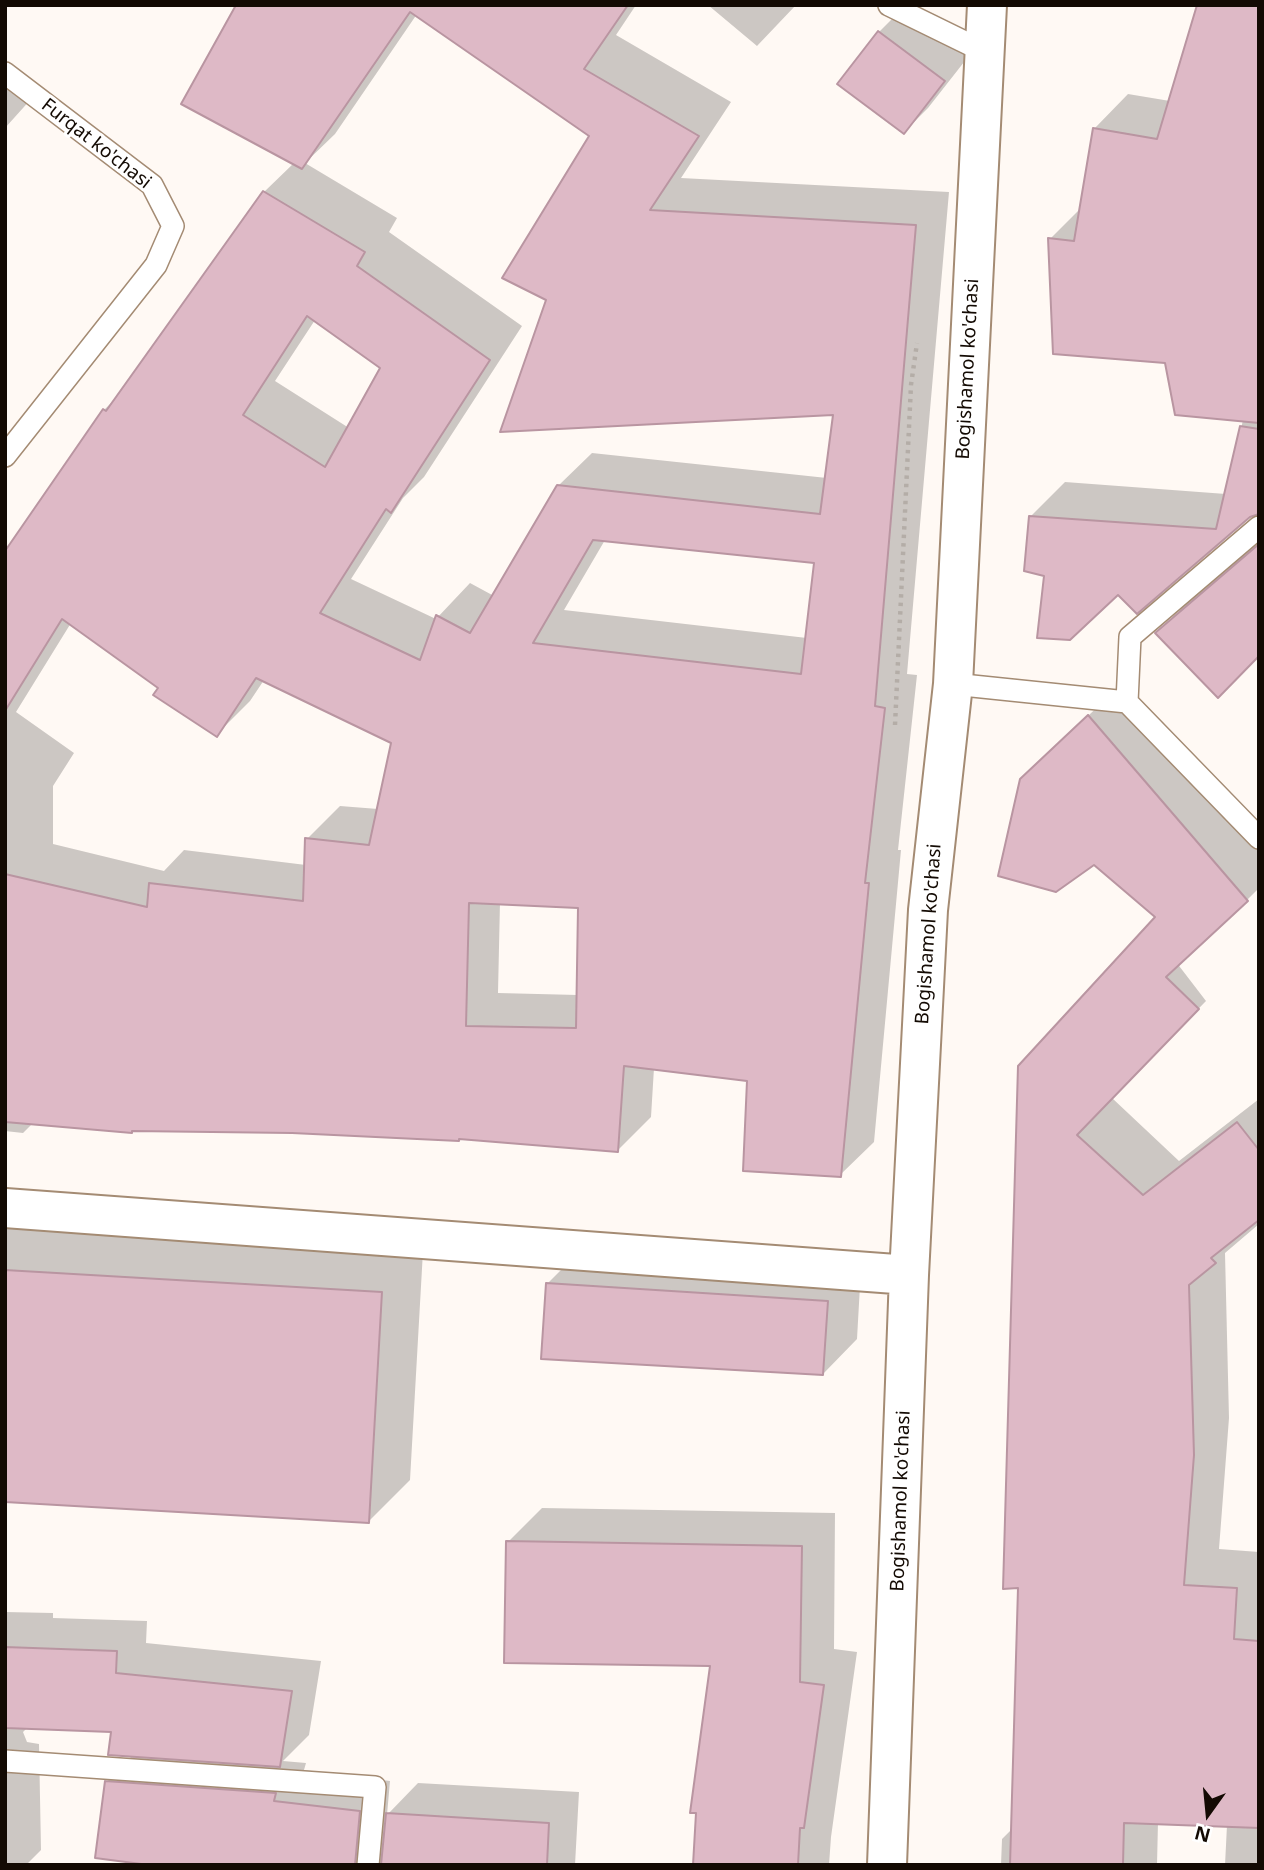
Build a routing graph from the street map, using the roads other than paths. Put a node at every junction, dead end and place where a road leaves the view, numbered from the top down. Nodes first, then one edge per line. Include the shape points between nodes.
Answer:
1 (889, 5) edge
2 (987, 5) edge
3 (983, 51) junction
4 (5, 73) edge
5 (5, 456) edge
6 (1259, 527) edge
7 (953, 684) junction
8 (1127, 702) junction
9 (1259, 838) edge
10 (5, 1208) edge
11 (909, 1275) junction
12 (5, 1761) edge
13 (369, 1865) edge
14 (887, 1865) edge

1 - 3 lane
2 - 3 street, Bogishamol ko'chasi
3 - 7 street, Bogishamol ko'chasi
4 - 5 lane, Furqat ko'chasi via 152,185 173,226 156,265
6 - 8 lane via 1130,637
7 - 8 lane
7 - 11 street, Bogishamol ko'chasi via 929,910
8 - 9 lane
10 - 11 street
11 - 14 street, Bogishamol ko'chasi
12 - 13 lane via 375,1787

